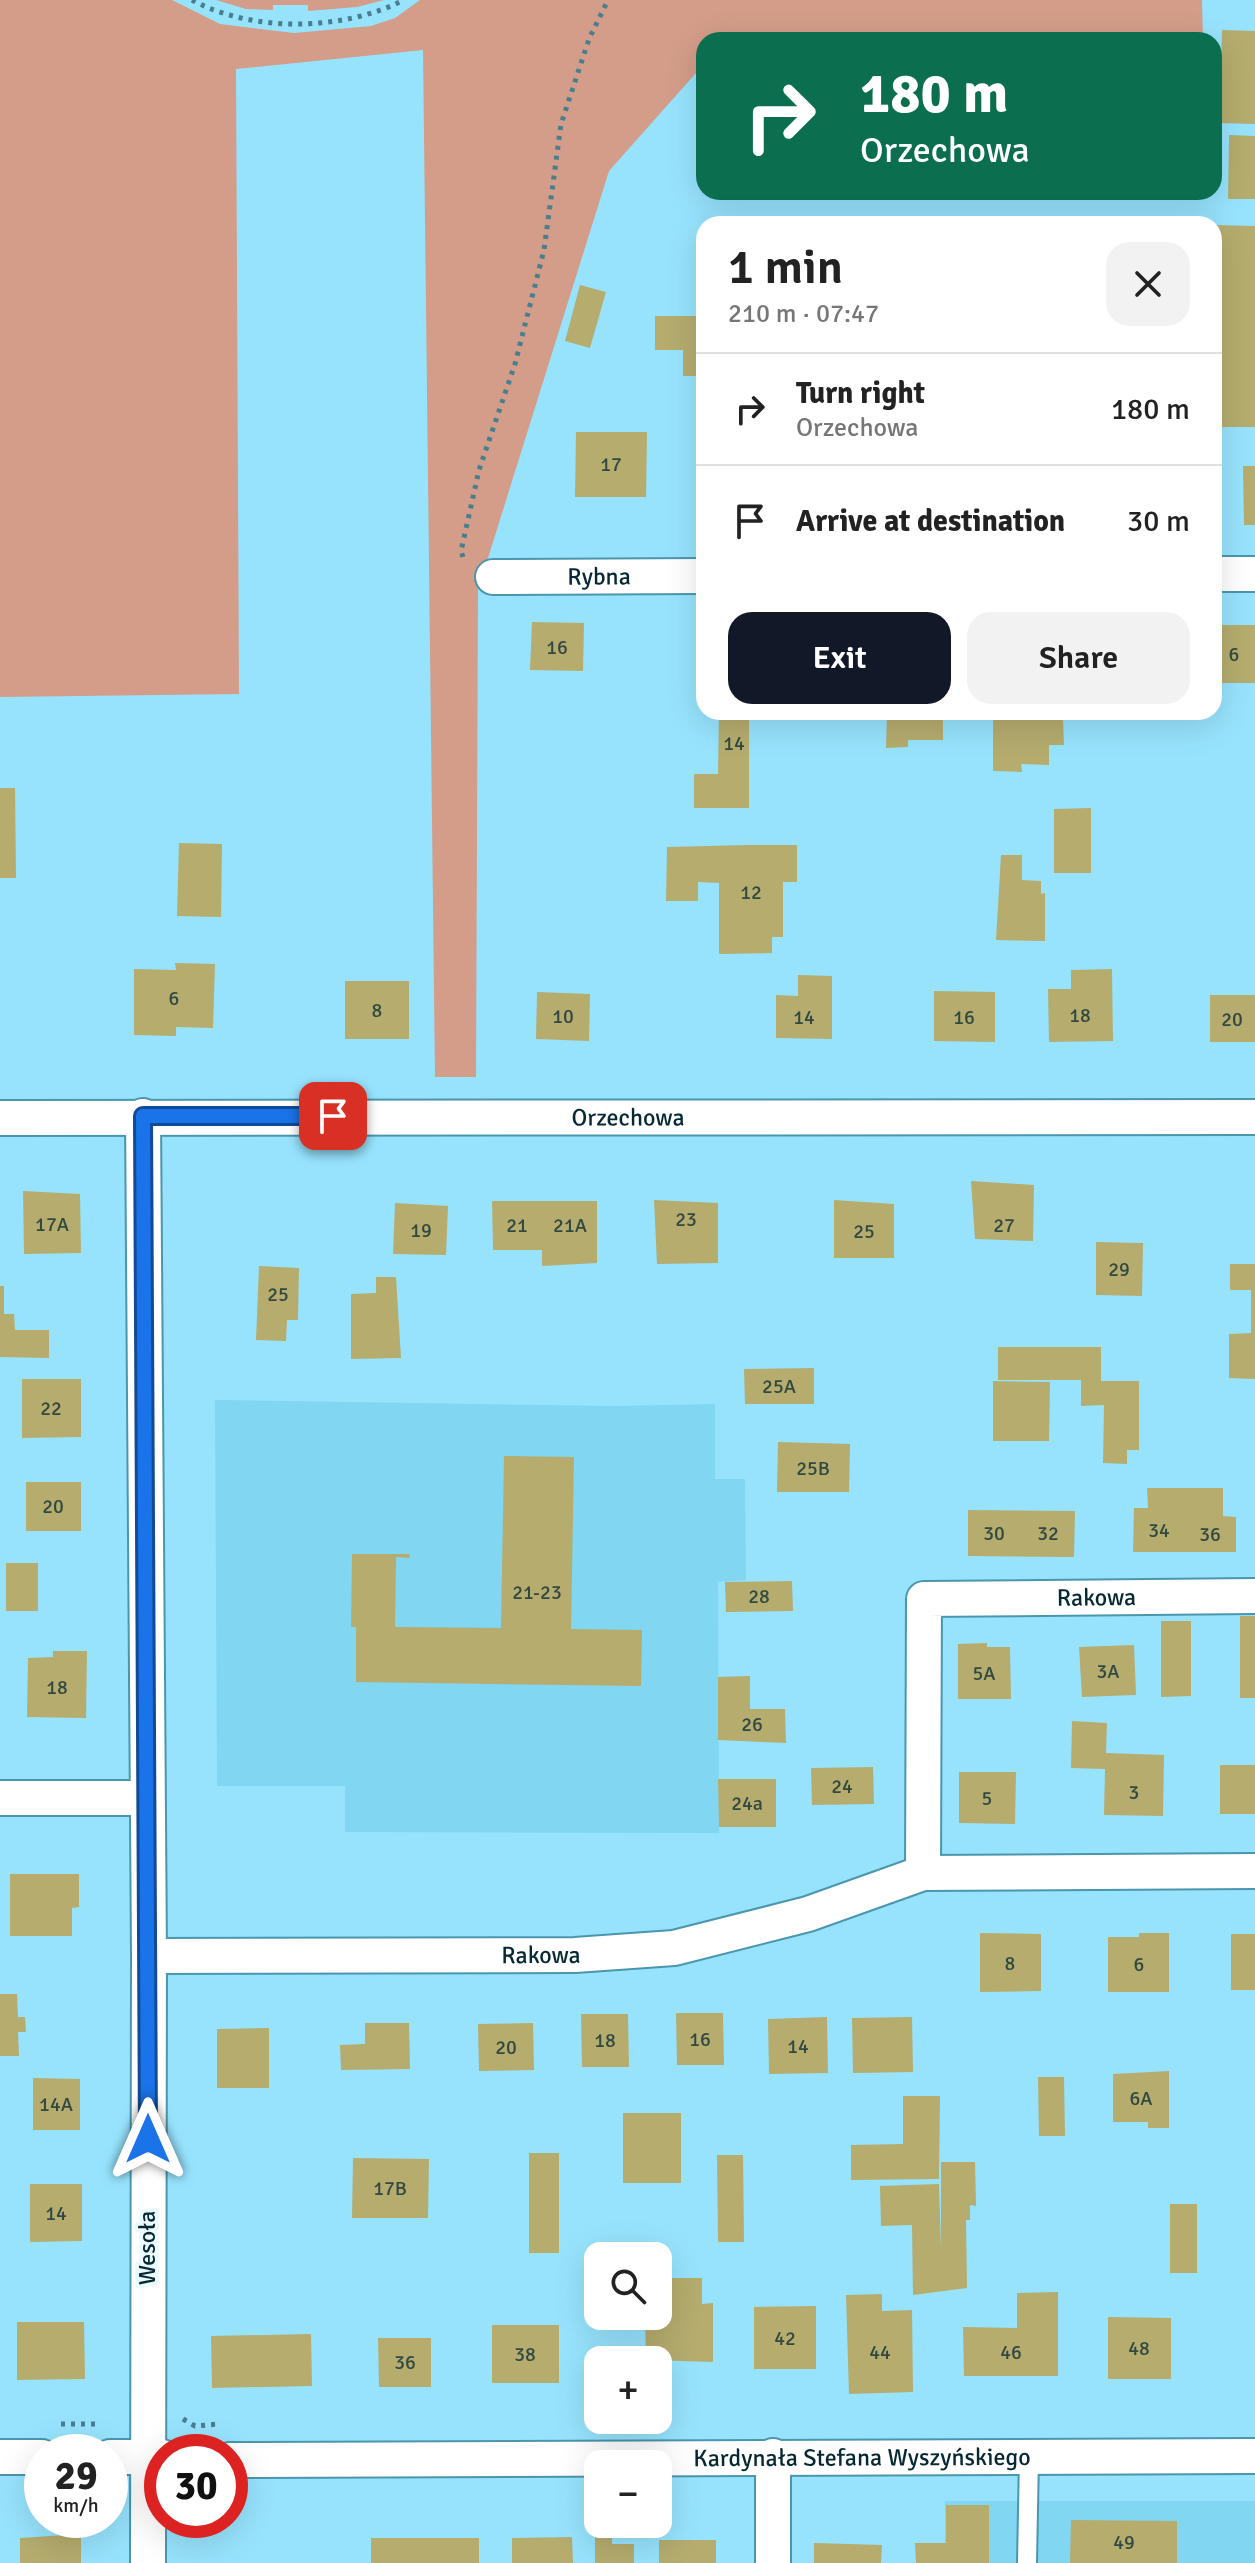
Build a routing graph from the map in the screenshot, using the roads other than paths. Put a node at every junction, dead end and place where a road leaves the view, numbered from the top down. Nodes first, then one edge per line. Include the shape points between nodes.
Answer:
1 (1222, 574) edge
2 (1255, 574) edge
3 (696, 576) edge
4 (493, 577) road end
5 (143, 1116) junction
6 (1255, 1117) edge
7 (0, 1118) edge
8 (1255, 1596) edge
9 (0, 1798) edge
10 (147, 1798) junction
11 (1255, 1871) edge
12 (923, 1873) junction
13 (149, 1956) junction
14 (155, 2434) edge
15 (773, 2456) junction
16 (1029, 2456) junction
17 (1255, 2456) edge
18 (0, 2457) edge
19 (24, 2457) edge
20 (248, 2460) edge
21 (150, 2538) edge
22 (148, 2563) edge
23 (773, 2563) edge
24 (1027, 2563) edge

1 - 2 street
3 - 4 street, Rybna
5 - 6 street, Orzechowa
5 - 7 street, Orzechowa
5 - 10 street, Wesoła
8 - 12 street, Rakowa via 924,1599
9 - 10 street
10 - 13 street, Wesoła
11 - 12 street, Rakowa
12 - 13 street, Rakowa via 808,1914 674,1948 575,1955
13 - 14 street, Wesoła
15 - 16 street, Kardynała Stefana Wyszyńskiego
15 - 20 street, Kardynała Stefana Wyszyńskiego
15 - 23 street
16 - 17 street, Kardynała Stefana Wyszyńskiego
16 - 24 lane
18 - 19 street
21 - 22 street, Wesoła

